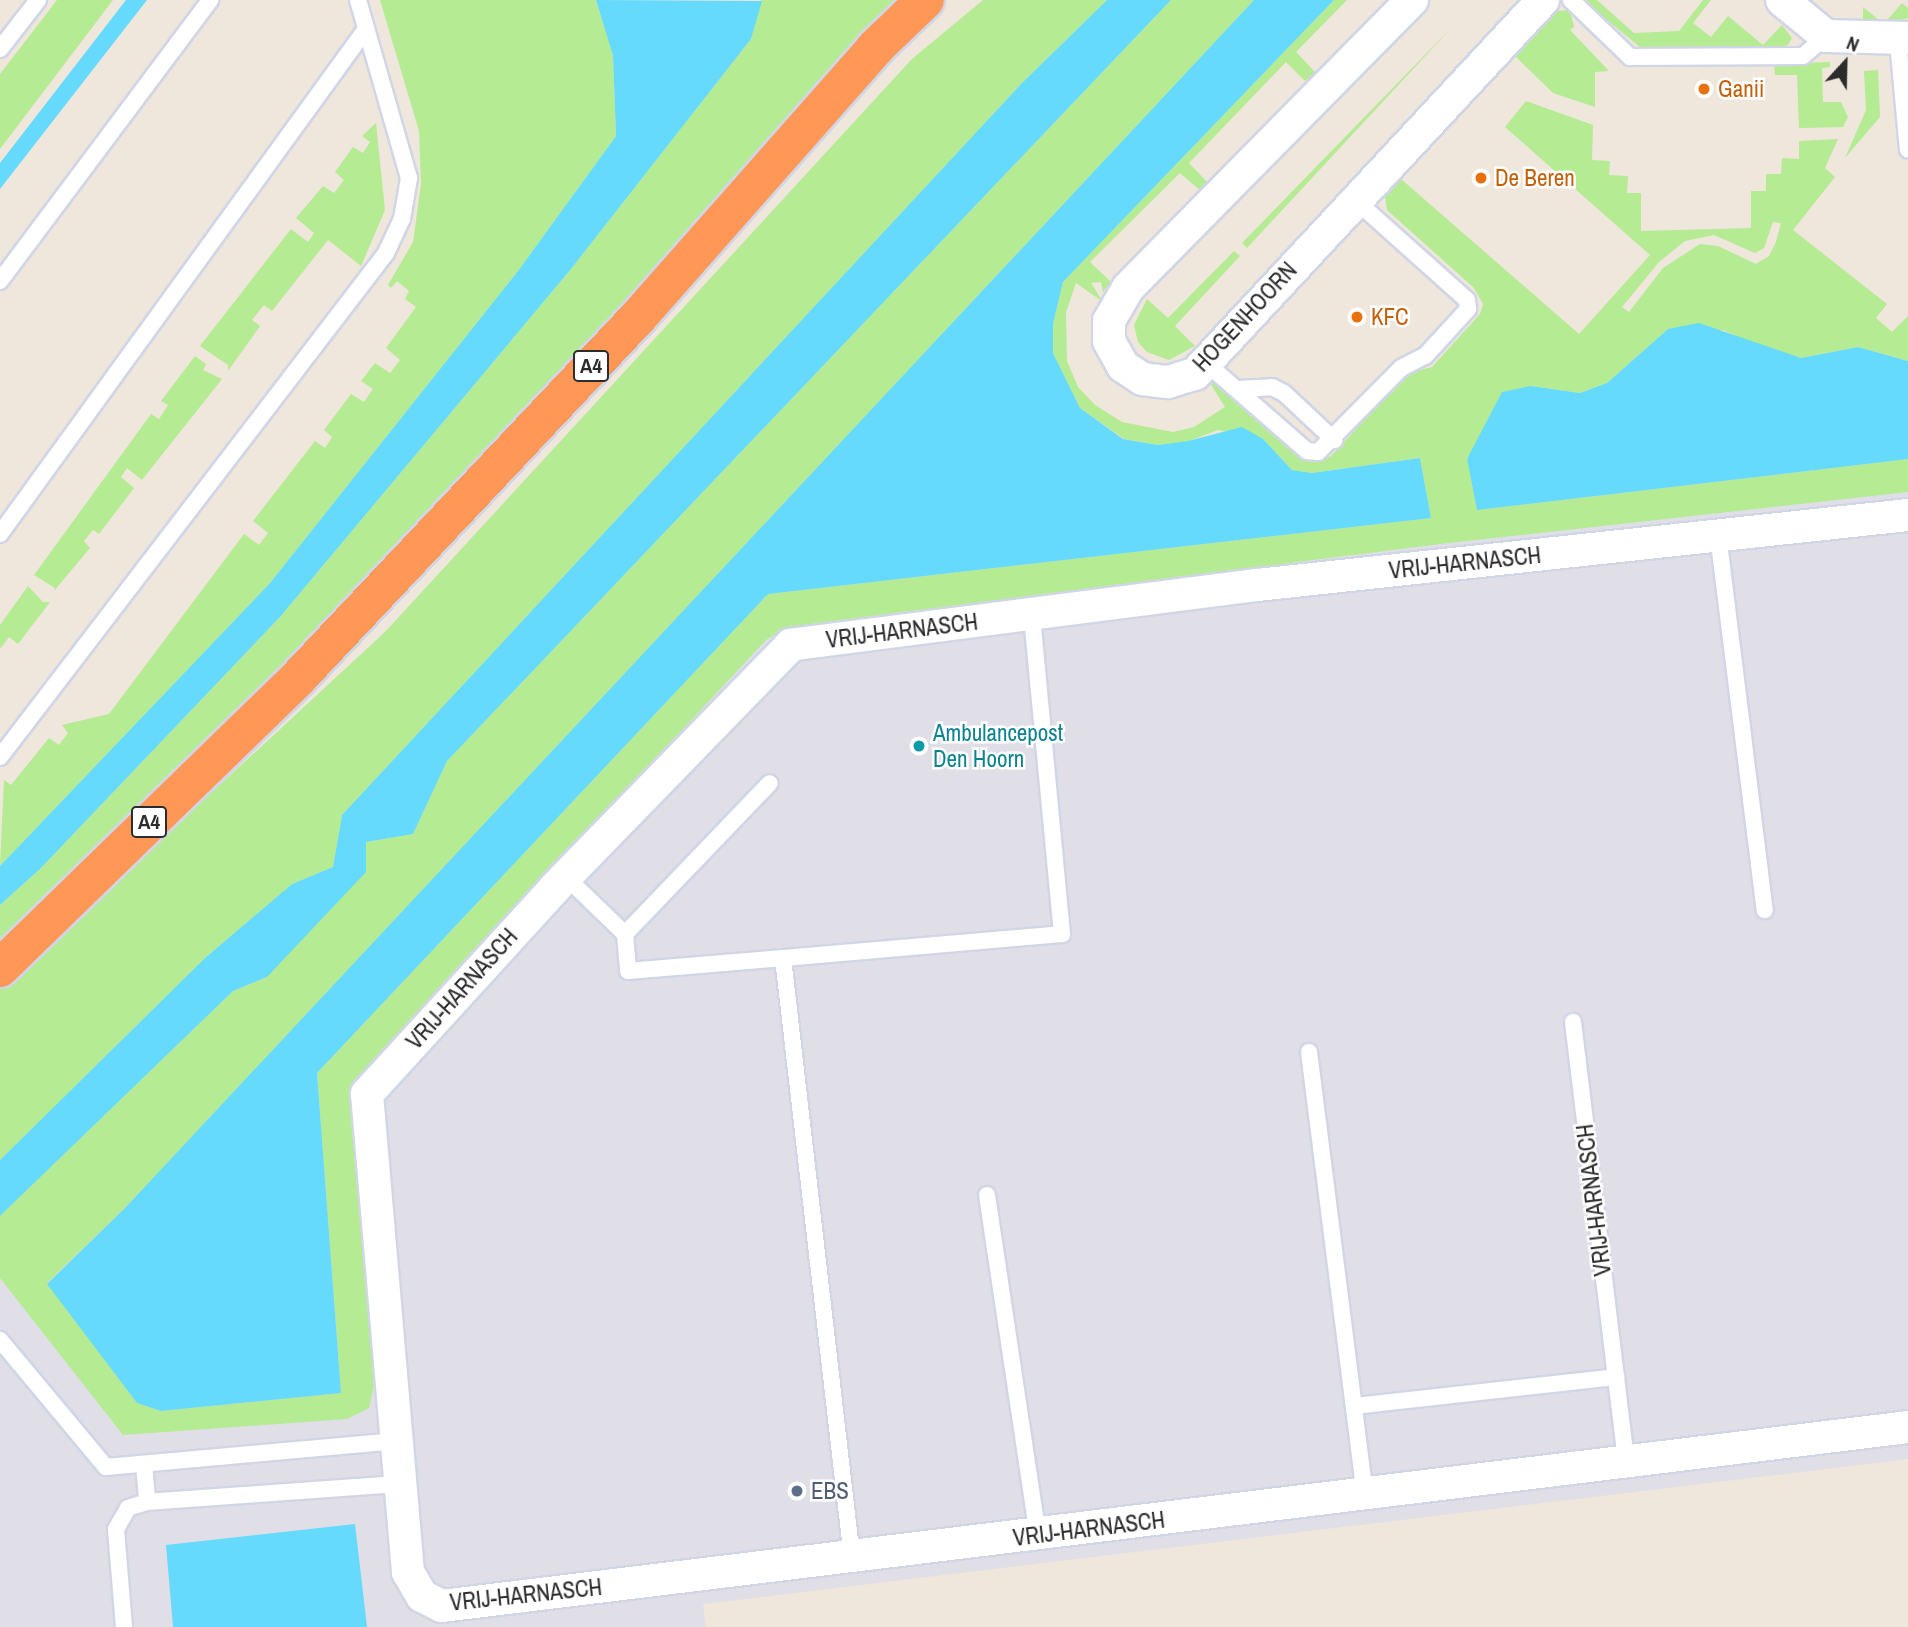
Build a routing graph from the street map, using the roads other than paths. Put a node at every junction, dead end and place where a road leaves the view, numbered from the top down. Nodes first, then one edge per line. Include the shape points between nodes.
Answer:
1 (38, 0) edge
2 (209, 0) edge
3 (358, 0) edge
4 (925, 0) edge
5 (1412, 0) edge
6 (1543, 0) edge
7 (1571, 0) edge
8 (1782, 0) edge
9 (366, 29) junction
10 (1826, 36) junction
11 (1903, 39) edge
12 (0, 49) edge
13 (1908, 150) edge
14 (1354, 200) junction
15 (0, 281) edge
16 (1205, 362) junction
17 (1237, 389) junction
18 (1334, 440) junction
19 (1908, 515) edge
20 (0, 534) edge
21 (1718, 535) junction
22 (1032, 614) junction
23 (0, 757) edge
24 (770, 783) dead end
25 (565, 876) junction
26 (1765, 911) dead end
27 (625, 934) junction
28 (783, 958) junction
29 (0, 968) edge
30 (1573, 1022) dead end
31 (1308, 1052) dead end
32 (987, 1195) dead end
33 (0, 1340) edge
34 (1616, 1377) junction
35 (1354, 1406) junction
36 (1908, 1427) edge
37 (397, 1441) junction
38 (1626, 1463) junction
39 (144, 1464) junction
40 (400, 1484) junction
41 (1365, 1496) junction
42 (147, 1502) junction
43 (1038, 1535) junction
44 (852, 1558) junction
45 (124, 1627) edge

1 - 12 lane
2 - 15 lane
3 - 9 lane
4 - 29 highway, A4 via 875,48 640,314 299,677
5 - 16 street, HOGENHOORN via 1115,304 1109,341 1123,366 1142,379 1168,382 1195,374
6 - 14 street, HOGENHOORN
7 - 10 lane via 1630,57 1803,56
8 - 10 street
9 - 20 lane
9 - 23 lane via 409,178 402,219 386,253
10 - 11 street
11 - 13 lane
14 - 16 street, HOGENHOORN
14 - 18 lane via 1467,300 1468,309 1425,356 1401,368
16 - 17 lane
17 - 18 lane via 1272,387 1284,393
17 - 18 lane via 1307,451 1318,452
19 - 21 street, VRIJ-HARNASCH
21 - 22 street, VRIJ-HARNASCH
21 - 26 lane
22 - 25 street, VRIJ-HARNASCH via 791,645
22 - 28 lane via 1062,934
24 - 27 lane
25 - 27 lane
25 - 37 street, VRIJ-HARNASCH via 367,1094
27 - 28 lane via 628,971
28 - 44 lane
30 - 34 lane, VRIJ-HARNASCH
31 - 35 lane
32 - 43 lane
33 - 39 lane via 106,1467
34 - 35 lane
34 - 38 lane, VRIJ-HARNASCH
35 - 41 lane
36 - 38 street, VRIJ-HARNASCH
37 - 39 lane
37 - 40 street, VRIJ-HARNASCH
38 - 41 street, VRIJ-HARNASCH
39 - 42 lane
40 - 42 lane
40 - 44 street, VRIJ-HARNASCH via 408,1572 422,1596 442,1606
41 - 43 street, VRIJ-HARNASCH
42 - 45 lane via 128,1508 116,1529
43 - 44 street, VRIJ-HARNASCH

